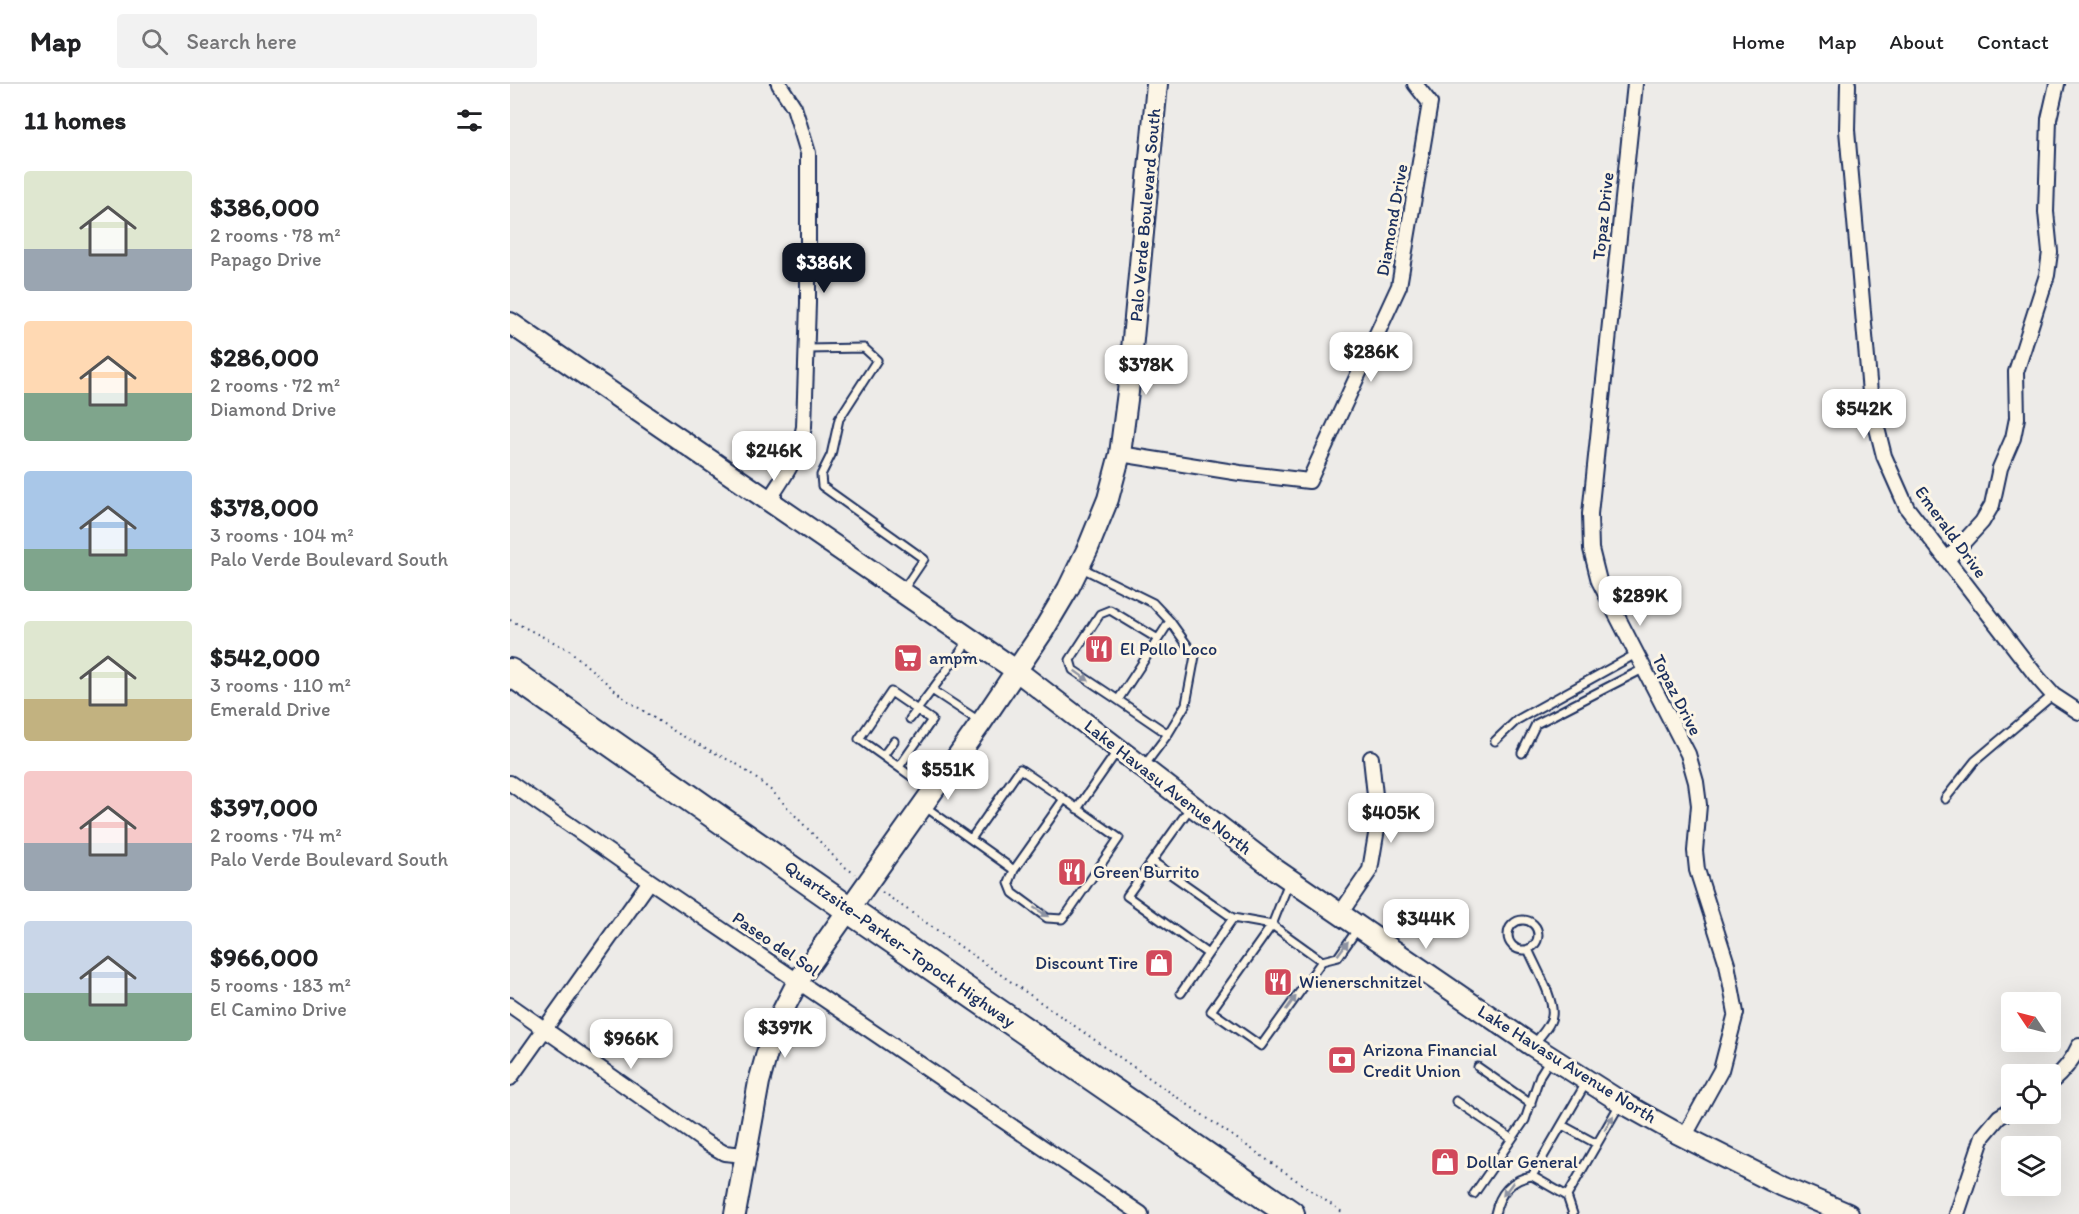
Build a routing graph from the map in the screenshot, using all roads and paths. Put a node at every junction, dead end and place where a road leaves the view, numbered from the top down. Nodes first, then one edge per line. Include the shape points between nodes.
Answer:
1 (780, 84) edge
2 (1157, 84) edge
3 (1415, 84) edge
4 (1635, 84) edge
5 (1848, 84) edge
6 (2057, 84) edge
7 (510, 323) edge
8 (807, 349) junction
9 (1120, 454) junction
10 (768, 501) junction
11 (1947, 560) junction
12 (1079, 567) junction
13 (901, 592) junction
14 (510, 620) edge
15 (1170, 621) junction
16 (970, 639) junction
17 (1158, 639) junction
18 (1636, 654) junction
19 (1643, 669) junction
20 (1017, 671) junction
21 (510, 672) edge
22 (932, 690) junction
23 (2053, 695) junction
24 (1118, 700) junction
25 (917, 710) junction
26 (2079, 712) edge
27 (910, 719) dead end
28 (981, 723) junction
29 (1168, 734) junction
30 (894, 741) dead end
31 (1496, 741) dead end
32 (1119, 749) junction
33 (1522, 753) dead end
34 (883, 756) junction
35 (1371, 758) dead end
36 (899, 767) junction
37 (1143, 768) junction
38 (510, 783) edge
39 (927, 797) junction
40 (1945, 799) dead end
41 (1064, 800) junction
42 (1191, 806) junction
43 (1077, 809) junction
44 (971, 839) junction
45 (1152, 861) junction
46 (1014, 870) junction
47 (1290, 880) junction
48 (650, 881) junction
49 (867, 882) junction
50 (848, 909) junction
51 (1340, 914) junction
52 (1233, 918) junction
53 (1272, 925) junction
54 (1359, 927) junction
55 (1528, 949) junction
56 (1208, 954) junction
57 (1322, 961) junction
58 (798, 981) junction
59 (1181, 993) dead end
60 (510, 1005) edge
61 (545, 1029) junction
62 (1533, 1046) junction
63 (2079, 1046) edge
64 (1551, 1057) junction
65 (1478, 1067) dead end
66 (2061, 1072) edge
67 (510, 1078) edge
68 (1588, 1081) junction
69 (1456, 1101) dead end
70 (1621, 1102) junction
71 (1531, 1104) junction
72 (2001, 1116) edge
73 (1562, 1125) junction
74 (1684, 1137) junction
75 (1512, 1139) junction
76 (1596, 1144) junction
77 (745, 1155) junction
78 (1532, 1176) junction
79 (1474, 1194) dead end
80 (1567, 1196) junction
81 (735, 1214) edge
82 (1142, 1214) edge
83 (1290, 1214) edge
84 (1345, 1214) edge
85 (1495, 1214) edge
86 (1573, 1214) edge
87 (1848, 1214) edge
88 (1957, 1214) edge

1 - 8 street via 794,107 808,153
2 - 9 main road, Palo Verde Boulevard South
3 - 9 street, Diamond Drive via 1430,104 1399,286 1309,481
4 - 18 street, Topaz Drive via 1590,514 1591,549 1599,581
5 - 11 street, Emerald Drive via 1847,130 1871,404 1884,456 1907,508
6 - 11 street via 2048,142 2046,212 2050,252 2047,274 2016,372 2017,418 2013,438 2000,468 1992,505 1982,522
7 - 10 main road, Lake Havasu Avenue North
8 - 10 street via 800,446
8 - 13 lane via 864,348 877,360 839,419 831,455 821,475 822,486 924,559
9 - 12 main road, Palo Verde Boulevard South via 1108,499
10 - 13 main road, Lake Havasu Avenue North
11 - 23 street, Emerald Drive
12 - 15 lane via 1153,603
12 - 20 main road, Palo Verde Boulevard South
13 - 16 main road, Lake Havasu Avenue North
14 - 49 path via 569,650 625,699 677,733 740,766 772,790 841,864
15 - 17 lane
15 - 29 lane via 1195,656 1186,704
16 - 20 main road, Lake Havasu Avenue North
16 - 22 lane
17 - 24 lane
17 -> 24 lane via 1110,610 1100,614 1070,660 1073,670
18 - 19 street, Topaz Drive
18 - 31 lane via 1517,720
19 - 33 lane via 1536,724
19 - 74 street, Topaz Drive via 1688,754 1696,782 1697,870 1727,964 1736,1013 1721,1070
20 - 28 main road, Palo Verde Boulevard South
20 - 32 main road, Lake Havasu Avenue North
21 - 50 highway, Quartzsite–Parker–Topock Highway
22 - 25 lane
22 - 28 lane
23 - 26 street, Emerald Drive
23 - 40 lane via 1975,761
24 - 29 lane
25 - 27 lane
25 - 34 lane via 891,692 859,739
25 - 36 lane via 932,720
28 - 39 main road, Palo Verde Boulevard South
29 - 37 lane
30 - 34 lane
32 - 37 main road, Lake Havasu Avenue North
32 - 43 lane
34 - 36 lane
35 - 51 street via 1378,823 1370,870
36 - 39 lane
37 - 42 main road, Lake Havasu Avenue North
38 - 48 street, Paseo del Sol
39 - 44 lane
39 - 49 main road, Palo Verde Boulevard South
41 - 43 lane
41 - 44 lane via 1020,769
41 - 46 lane
42 - 45 lane
42 - 47 main road, Lake Havasu Avenue North
46 -> 43 lane via 1009,883 1013,893 1047,918 1062,919 1119,838
44 - 46 lane
45 - 52 lane
45 - 56 lane via 1126,896
47 - 51 main road, Lake Havasu Avenue North
47 - 53 lane
48 - 58 street, Paseo del Sol
48 - 61 street
49 - 50 main road, Palo Verde Boulevard South
49 - 84 path
50 - 58 main road, Palo Verde Boulevard South
50 - 83 highway, Quartzsite–Parker–Topock Highway
51 - 54 main road, Lake Havasu Avenue North
52 - 53 lane
52 - 56 lane
53 - 57 lane
53 -> 57 lane via 1211,1011 1261,1046
57 -> 54 lane via 1338,957
54 - 62 main road, Lake Havasu Avenue North
55 - 55 lane via 1535,944 1538,932 1532,923 1520,921 1511,927 1508,938 1515,948
55 - 62 lane via 1552,1005 1552,1018
56 - 59 lane
58 - 77 main road, Palo Verde Boulevard South via 774,1028
58 - 82 street, Paseo del Sol
60 - 61 street
61 - 67 street
61 - 77 street via 705,1142 724,1153
62 - 64 main road, Lake Havasu Avenue North
63 - 66 street
64 - 68 main road, Lake Havasu Avenue North
64 - 71 lane via 1540,1075
65 - 71 lane
68 - 70 main road, Lake Havasu Avenue North
68 - 73 lane
69 - 75 lane
70 - 74 main road, Lake Havasu Avenue North
76 -> 70 lane
71 - 75 lane via 1526,1120
72 - 88 street via 1983,1136
73 - 76 lane
73 - 78 lane
74 - 87 main road, Lake Havasu Avenue North
75 - 79 lane
76 - 80 lane
77 - 81 main road, Palo Verde Boulevard South
78 - 80 lane
78 -> 85 lane via 1519,1178 1510,1185
80 - 86 lane

